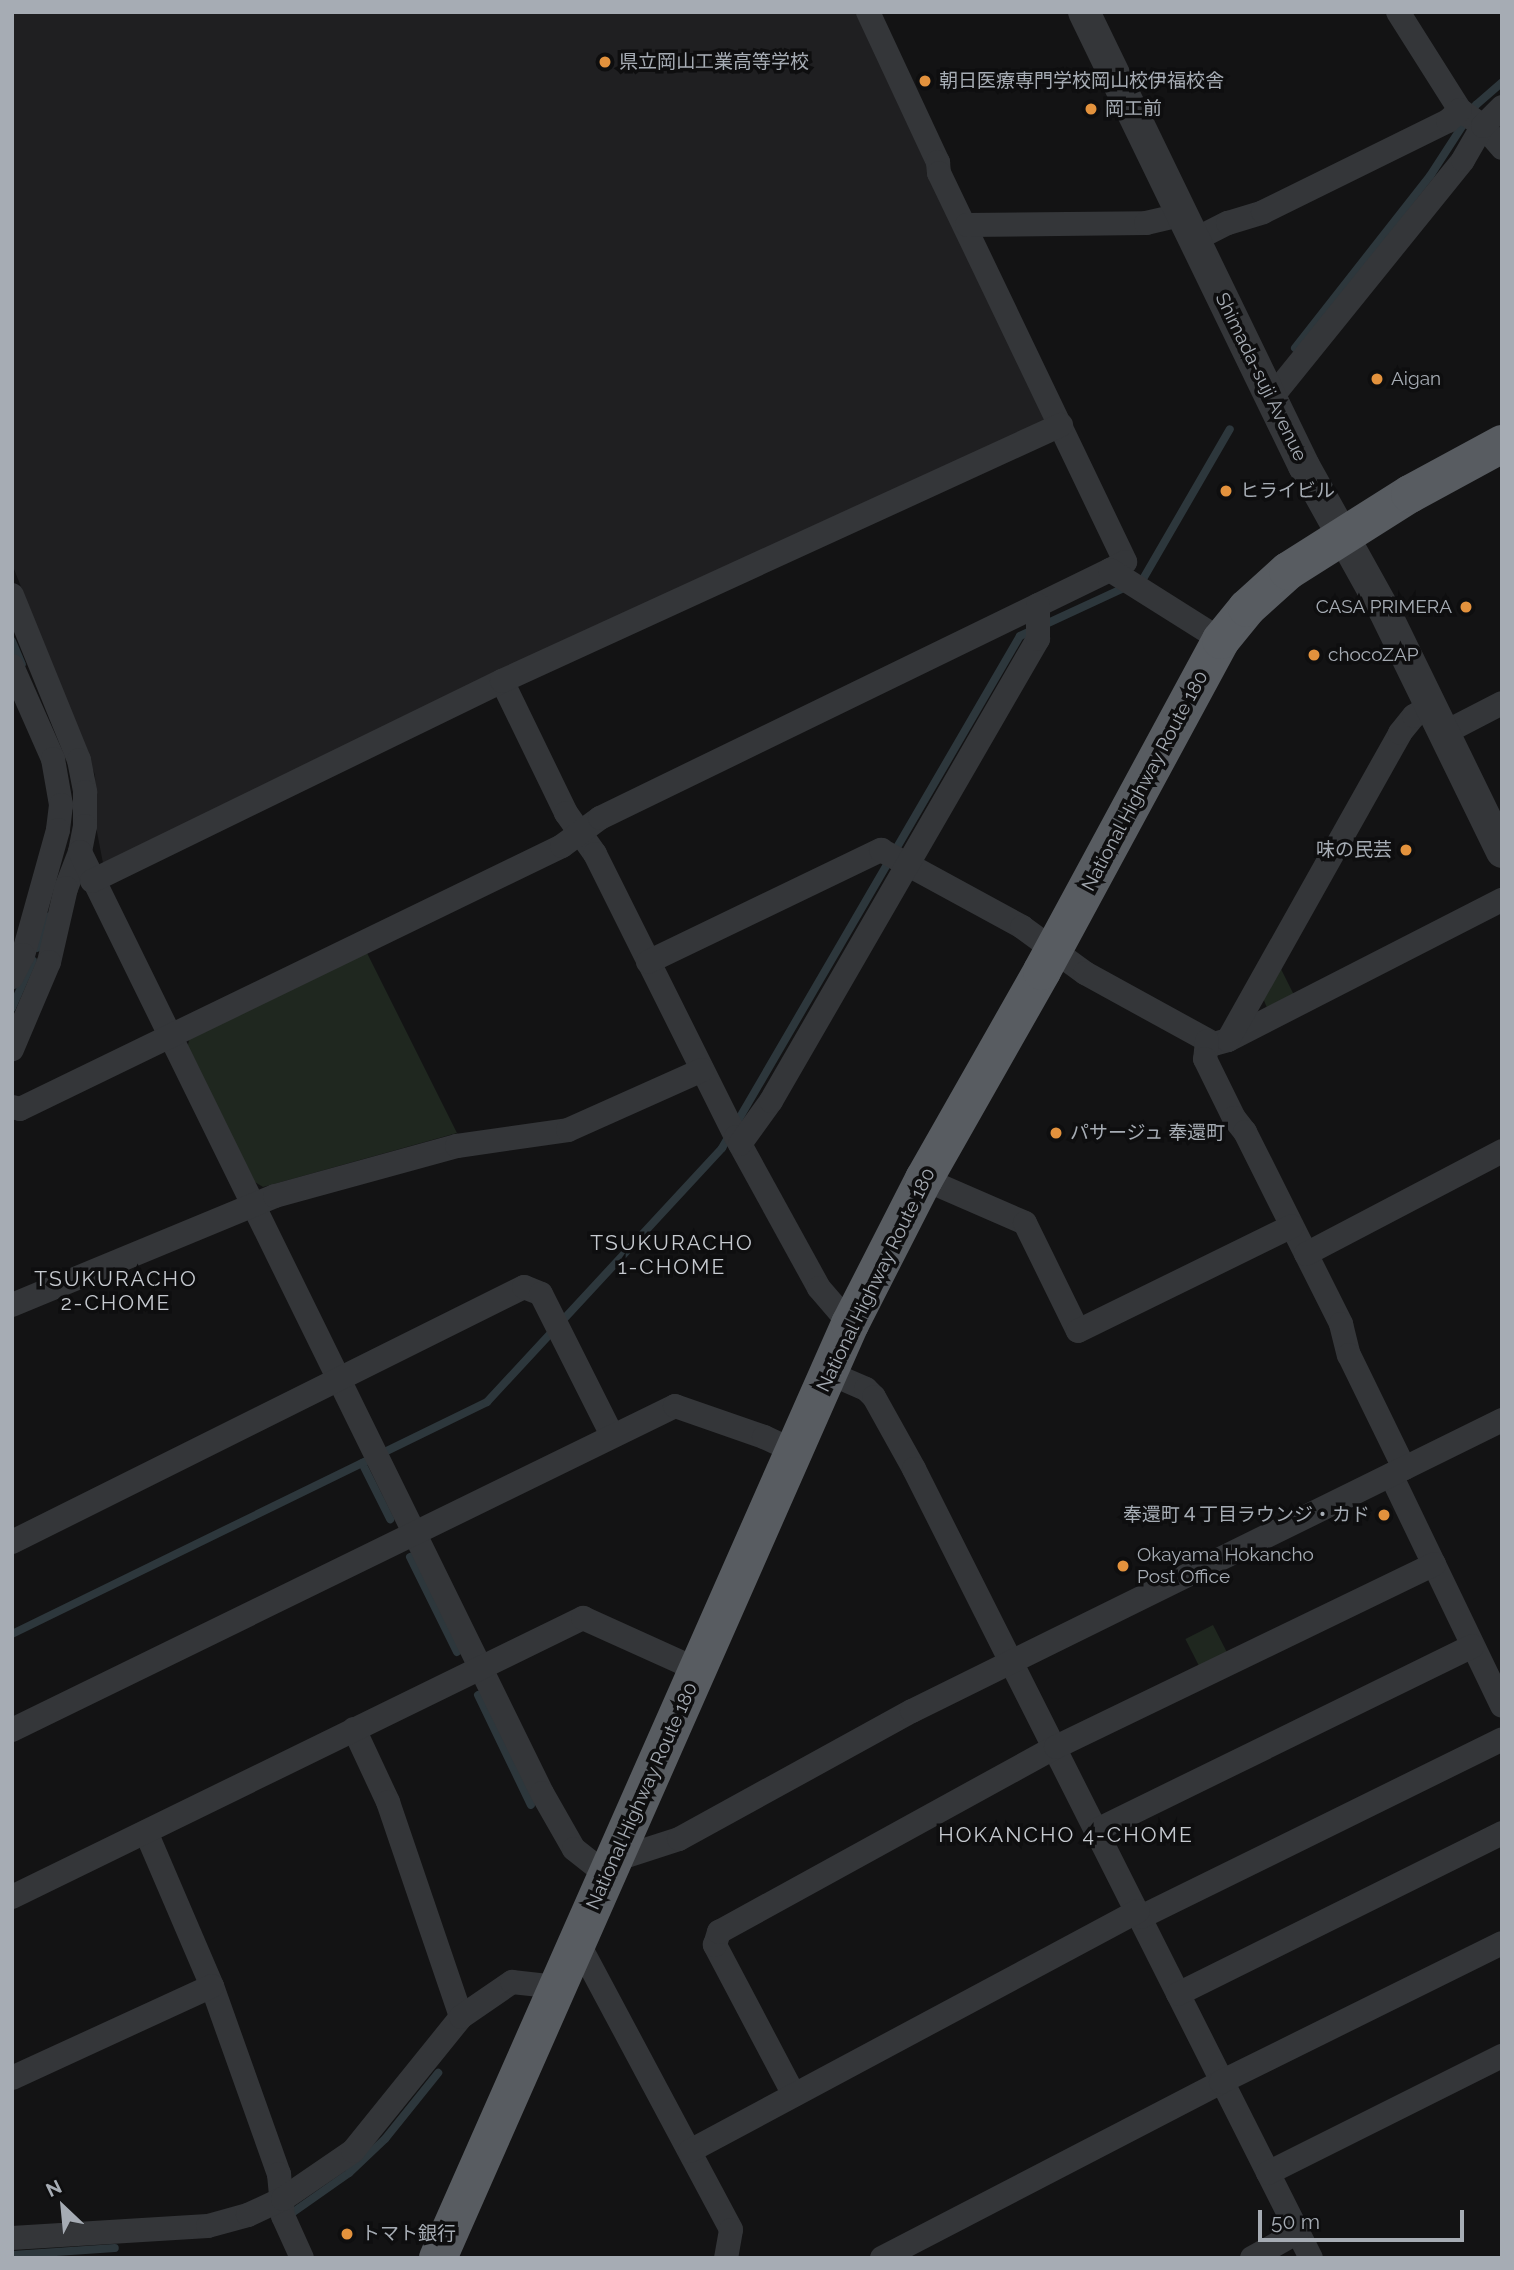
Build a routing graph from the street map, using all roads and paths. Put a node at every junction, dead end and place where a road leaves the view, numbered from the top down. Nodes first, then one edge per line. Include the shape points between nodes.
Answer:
1 (868, 12) edge
2 (1084, 12) edge
3 (1398, 12) edge
4 (1502, 107) edge
5 (1471, 118) junction
6 (1502, 148) edge
7 (967, 225) junction
8 (1188, 227) junction
9 (1272, 397) junction
10 (1061, 425) junction
11 (1502, 444) edge
12 (1342, 535) junction
13 (1115, 573) junction
14 (12, 595) edge
15 (1038, 621) junction
16 (1221, 640) junction
17 (12, 666) edge
18 (502, 681) junction
19 (35, 700) edge
20 (1502, 702) edge
21 (1438, 719) junction
22 (580, 833) junction
23 (80, 852) junction
24 (1502, 852) edge
25 (896, 858) junction
26 (92, 881) junction
27 (1502, 900) edge
28 (1053, 950) junction
29 (648, 962) junction
30 (12, 977) edge
31 (169, 1037) junction
32 (1218, 1041) junction
33 (12, 1049) edge
34 (702, 1070) junction
35 (12, 1107) edge
36 (735, 1134) junction
37 (1502, 1151) edge
38 (924, 1179) junction
39 (252, 1205) junction
40 (1292, 1226) junction
41 (1306, 1254) junction
42 (12, 1305) edge
43 (850, 1324) junction
44 (829, 1373) junction
45 (340, 1381) junction
46 (1502, 1420) edge
47 (612, 1435) junction
48 (796, 1452) junction
49 (1397, 1471) junction
50 (415, 1532) junction
51 (12, 1542) edge
52 (1434, 1564) junction
53 (1472, 1646) junction
54 (1012, 1661) junction
55 (481, 1667) junction
56 (698, 1670) junction
57 (1500, 1699) edge
58 (354, 1729) junction
59 (12, 1730) edge
60 (1502, 1739) edge
61 (1056, 1747) junction
62 (1097, 1829) junction
63 (146, 1832) junction
64 (1502, 1833) edge
65 (610, 1867) junction
66 (12, 1896) edge
67 (1139, 1914) junction
68 (577, 1941) junction
69 (1502, 1943) edge
70 (212, 1986) junction
71 (557, 1987) junction
72 (1178, 1994) junction
73 (461, 2017) junction
74 (1502, 2056) edge
75 (12, 2078) edge
76 (1221, 2082) junction
77 (794, 2095) junction
78 (690, 2151) junction
79 (1268, 2174) junction
80 (283, 2199) junction
81 (1298, 2232) junction
82 (13, 2234) edge
83 (302, 2258) edge
84 (438, 2258) edge
85 (726, 2258) edge
86 (882, 2258) edge
87 (1252, 2258) edge
88 (1311, 2258) edge

1 - 7 street
2 - 8 street, Shimada-suji Avenue
3 - 5 street
4 - 5 street
5 - 6 street
5 - 8 street via 1448,121 1263,212 1228,223
5 - 9 street via 1463,160
7 - 8 street via 1146,223
7 - 10 street
8 - 9 street, Shimada-suji Avenue
9 - 12 street, Shimada-suji Avenue
10 - 13 street via 1125,562
10 - 18 street
11 - 12 highway, National Highway Route 180
12 - 16 highway, National Highway Route 180 via 1288,571 1247,608
12 - 21 street, Shimada-suji Avenue
13 - 15 street
13 - 16 street
14 - 19 street
15 - 22 street via 600,818
15 - 25 street
16 - 28 highway, National Highway Route 180
17 - 19 street
18 - 22 street
18 - 26 street
19 - 23 street via 79,760 85,792
19 - 30 street via 61,805 23,955
20 - 21 street
21 - 24 street, Shimada-suji Avenue
21 - 32 street via 1414,716 1400,733
22 - 29 street
22 - 31 street via 562,846
23 - 26 street
23 - 33 street via 66,888 49,962
25 - 28 street via 1022,927
25 - 29 street
25 - 36 street via 771,1101
26 - 31 street
27 - 32 street
28 - 32 street via 1085,973
28 - 38 highway, National Highway Route 180
29 - 34 street
31 - 35 street via 20,1109
31 - 39 street
32 - 40 street via 1205,1059
34 - 36 street
34 - 39 street via 568,1130 457,1146
36 - 43 street via 820,1289
37 - 41 street
38 - 40 street via 1025,1223 1078,1331
38 - 43 highway, National Highway Route 180
39 - 42 street
39 - 45 street
40 - 41 street
41 - 49 street via 1341,1324 1349,1355
43 - 44 highway, National Highway Route 180
44 - 48 highway, National Highway Route 180
44 - 54 street via 874,1397
45 - 47 street via 524,1287 541,1294
45 - 50 street
45 - 51 street
46 - 49 street
47 - 48 street via 675,1406
47 - 50 street
48 - 56 highway, National Highway Route 180
49 - 52 street
49 - 54 street
50 - 55 street
50 - 59 street
52 - 53 street
52 - 61 street
53 - 57 street
53 - 62 street
54 - 61 street
54 - 65 street via 679,1839
55 - 56 street via 583,1618
55 - 58 street
55 - 65 street via 563,1832 575,1849
56 - 65 highway, National Highway Route 180
58 - 63 street
58 - 73 street via 388,1802
60 - 67 street
61 - 62 street
61 - 77 street via 719,1932 715,1945
62 - 67 street
63 - 66 street
63 - 70 street
64 - 72 street
65 - 68 highway, National Highway Route 180
67 - 72 street
67 - 77 street
68 - 71 highway, National Highway Route 180
68 - 78 street
69 - 76 street
70 - 75 street
70 - 80 street via 279,2174
71 - 73 street via 512,1982
71 - 84 highway, National Highway Route 180
72 - 76 street
73 - 80 street via 353,2151
74 - 79 street
76 - 79 street
76 - 86 street
77 - 78 street
78 - 85 street via 731,2230
79 - 81 street
80 - 82 street via 208,2226
80 - 83 street via 283,2216
81 - 87 street
81 - 88 street

